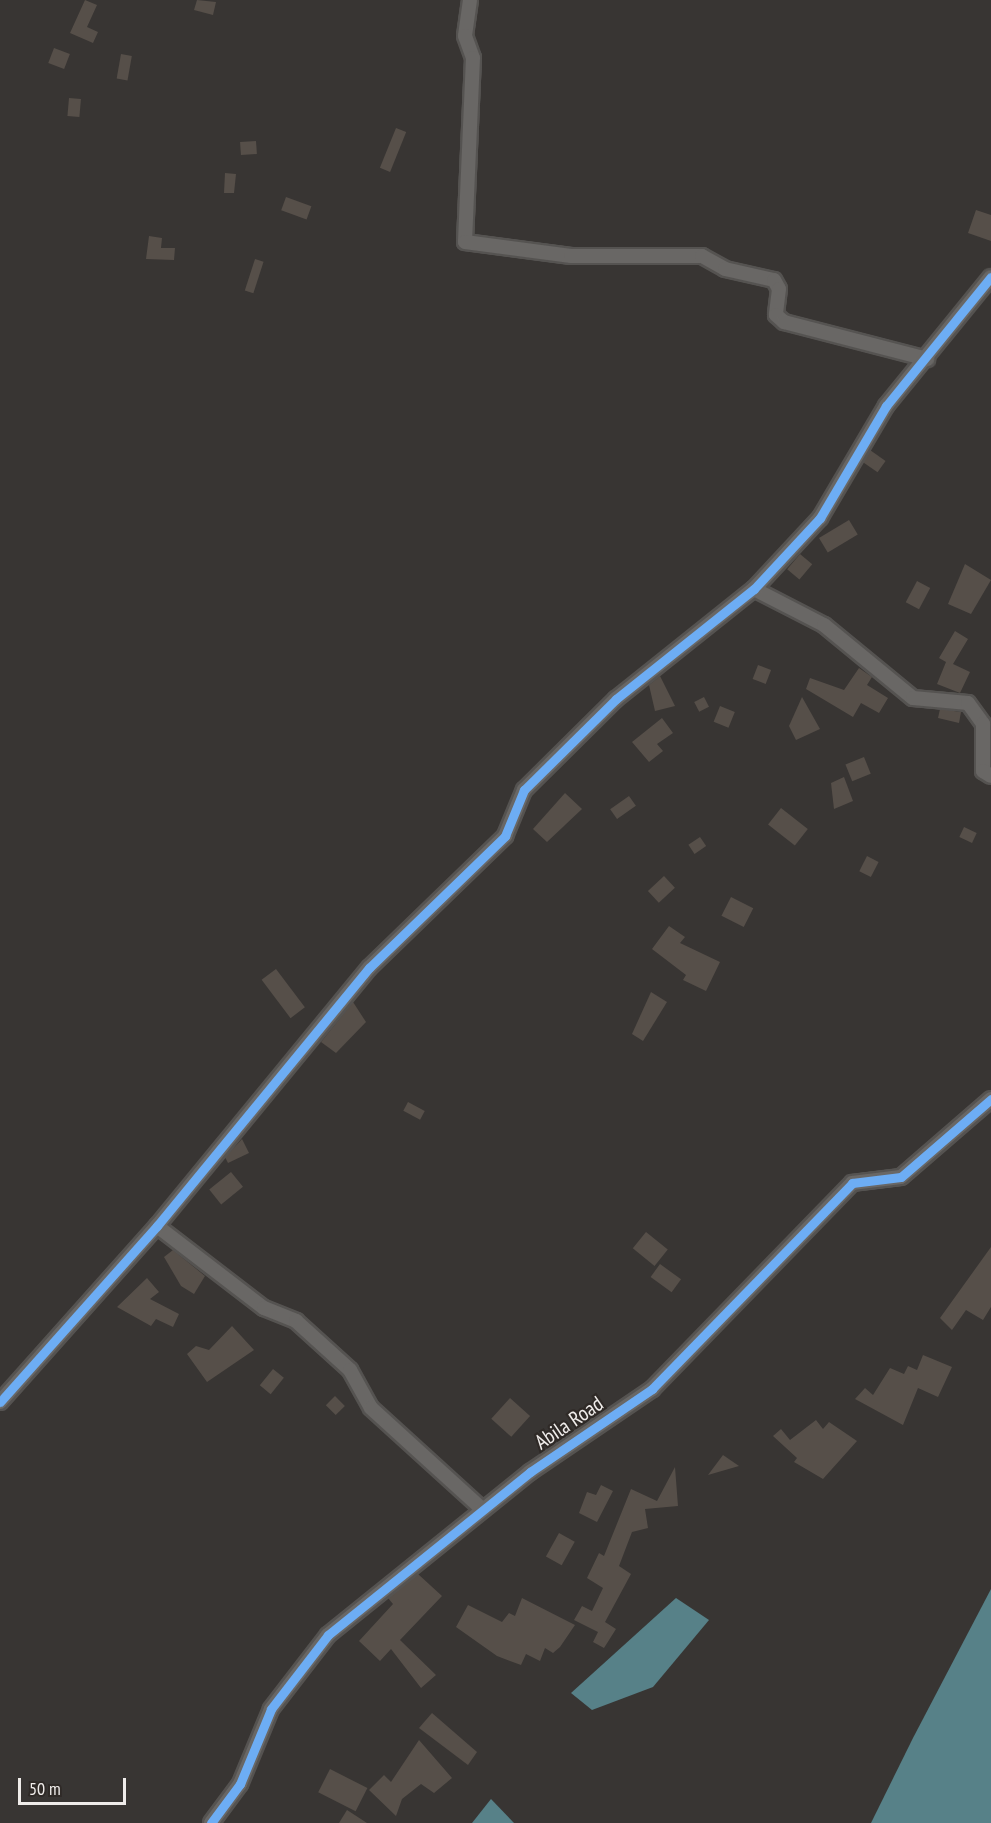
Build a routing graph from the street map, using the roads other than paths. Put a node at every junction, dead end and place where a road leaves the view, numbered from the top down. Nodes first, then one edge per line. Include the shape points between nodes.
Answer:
1 (470, 0) edge
2 (991, 277) edge
3 (927, 359) junction
4 (754, 589) junction
5 (991, 776) edge
6 (991, 1099) edge
7 (157, 1226) junction
8 (0, 1402) edge
9 (482, 1509) junction
10 (211, 1823) edge

1 - 3 street via 465,36 474,58 465,242 571,256 702,256 725,269 774,280 779,289 776,315 784,322
2 - 3 street
3 - 4 street via 886,406 820,518
4 - 5 street via 824,625 914,698 968,703 983,724 983,771
4 - 7 street via 616,699 524,790 505,836 369,968
6 - 9 street, Abila Road via 901,1177 852,1183 652,1389
7 - 8 street
7 - 9 street via 264,1308 296,1321 350,1370 371,1408
9 - 10 street, Abila Road via 316,1649 271,1709 236,1793

